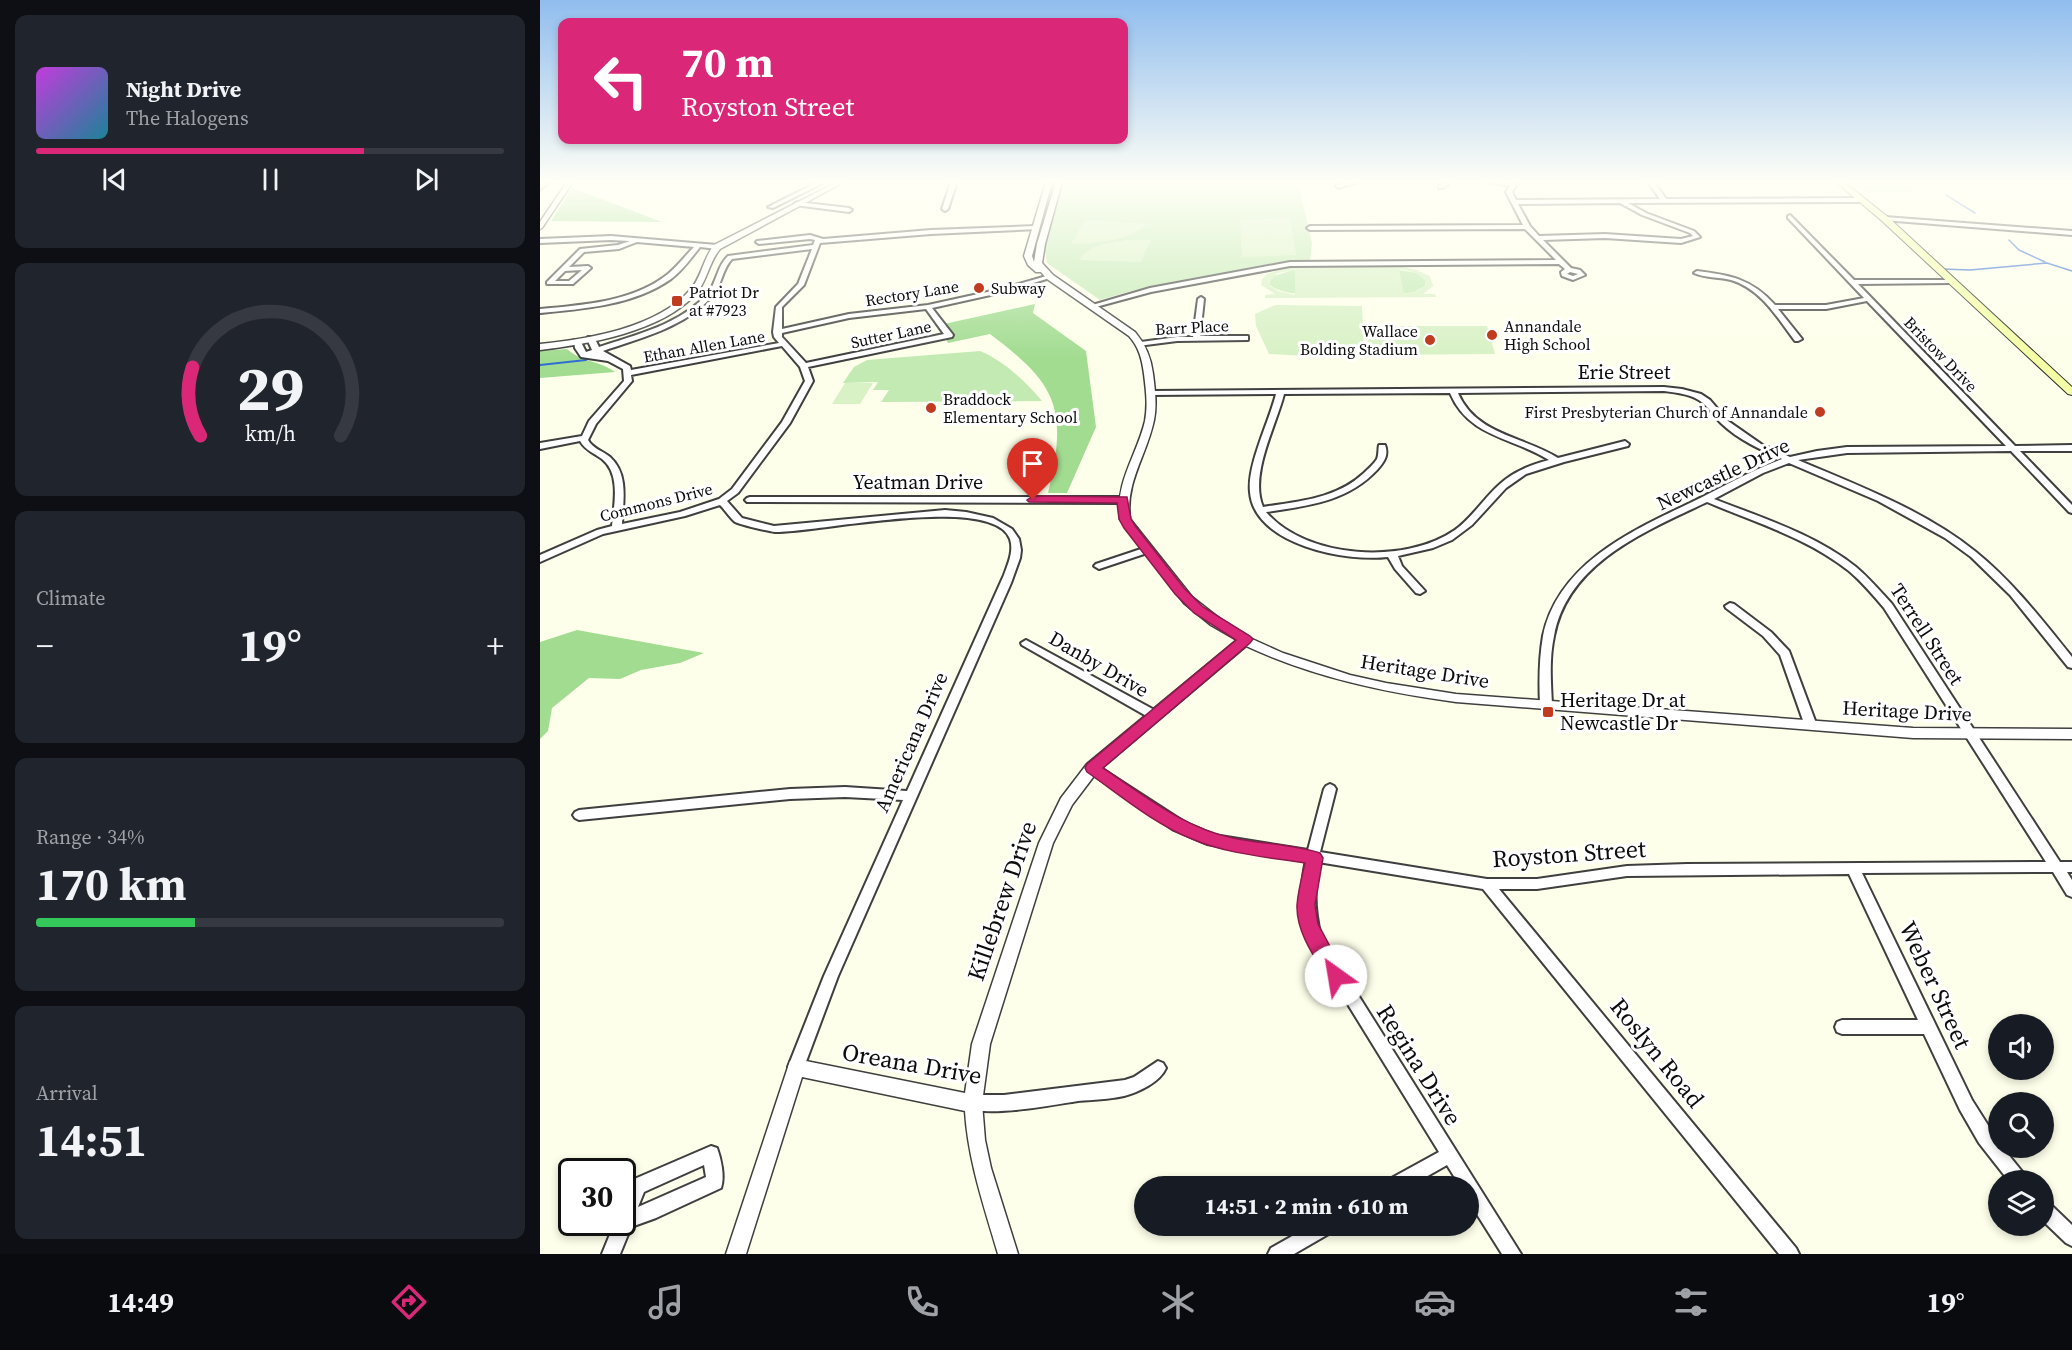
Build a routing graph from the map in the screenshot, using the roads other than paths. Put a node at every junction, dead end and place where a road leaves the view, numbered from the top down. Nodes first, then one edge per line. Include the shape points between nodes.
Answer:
1 (635, 241) edge
2 (641, 241) edge
3 (729, 241) edge
4 (774, 241) edge
5 (815, 241) edge
6 (841, 241) edge
7 (1032, 241) edge
8 (1042, 241) edge
9 (1540, 241) edge
10 (1813, 241) edge
11 (1907, 241) edge
12 (759, 242) dead end
13 (818, 243) junction
14 (698, 246) junction
15 (717, 247) junction
16 (1561, 262) junction
17 (565, 269) junction
18 (1569, 270) dead end
19 (1697, 273) dead end
20 (1050, 277) junction
21 (1951, 281) junction
22 (1853, 282) junction
23 (1201, 299) dead end
24 (1869, 299) junction
25 (1092, 306) junction
26 (928, 307) junction
27 (1773, 307) junction
28 (540, 310) edge
29 (671, 310) junction
30 (688, 312) junction
31 (777, 332) junction
32 (1196, 338) junction
33 (1245, 338) dead end
34 (591, 339) junction
35 (1798, 339) dead end
36 (577, 342) junction
37 (783, 344) junction
38 (1141, 344) junction
39 (540, 347) edge
40 (597, 350) junction
41 (584, 355) junction
42 (610, 359) junction
43 (804, 366) junction
44 (629, 373) junction
45 (1453, 390) junction
46 (1281, 391) junction
47 (2072, 392) edge
48 (1152, 393) junction
49 (584, 438) junction
50 (1624, 444) dead end
51 (540, 446) edge
52 (1382, 447) dead end
53 (2014, 448) junction
54 (2072, 448) edge
55 (1787, 460) junction
56 (1558, 462) junction
57 (1707, 499) junction
58 (750, 500) dead end
59 (1123, 500) junction
60 (722, 501) junction
61 (1260, 510) junction
62 (2072, 510) edge
63 (617, 527) junction
64 (1147, 550) junction
65 (1392, 554) junction
66 (540, 559) edge
67 (1099, 566) dead end
68 (1420, 591) dead end
69 (1730, 606) dead end
70 (1246, 639) junction
71 (1026, 643) dead end
72 (2072, 664) edge
73 (1546, 705) junction
74 (1154, 715) junction
75 (1811, 726) junction
76 (2072, 734) edge
77 (1971, 735) junction
78 (1092, 768) junction
79 (1330, 789) dead end
80 (912, 795) junction
81 (579, 815) dead end
82 (1314, 858) junction
83 (2056, 867) junction
84 (2072, 867) edge
85 (1853, 868) junction
86 (1487, 884) junction
87 (2072, 891) edge
88 (1842, 1027) dead end
89 (1929, 1027) junction
90 (796, 1067) junction
91 (1158, 1068) dead end
92 (973, 1103) junction
93 (1449, 1155) junction
94 (2010, 1170) edge
95 (1412, 1176) edge
96 (624, 1220) joint
97 (2054, 1220) edge
98 (618, 1236) edge
99 (1308, 1236) edge
100 (2072, 1237) edge
101 (611, 1254) edge
102 (736, 1254) edge
103 (1008, 1254) edge
104 (1276, 1254) edge
105 (1512, 1254) edge
106 (1790, 1254) edge

1 - 17 street via 619,247 582,250
2 - 14 street
3 - 15 street
4 - 12 street
5 - 13 street
6 - 13 street
7 - 20 street via 1029,260
8 - 20 street via 1037,258
9 - 16 street
10 - 22 street, Bristow Drive
11 - 21 main road
13 - 30 street via 730,257 725,260 717,287
13 - 31 street via 801,285 780,307
14 - 15 street
14 - 28 street via 671,276 645,290 594,304
15 - 29 street via 706,260 694,292
16 - 18 street
16 - 25 street via 1284,264 1144,291
17 - 17 street via 576,268 588,268 571,284 549,283
19 - 27 street via 1725,276 1751,285
20 - 25 street
20 - 26 street, Rectory Lane
21 - 22 street
21 - 47 main road
22 - 24 street, Bristow Drive
23 - 32 street
24 - 27 street via 1826,307
24 - 53 street, Bristow Drive
25 - 38 street
26 - 31 street, Rectory Lane via 849,316
26 - 43 street, Sutter Lane via 949,335
27 - 35 street
29 - 30 street
29 - 34 street
30 - 40 street via 651,331
31 - 37 street
32 - 33 street, Barr Place
32 - 38 street, Barr Place
34 - 36 street
34 - 40 street
36 - 39 street
36 - 41 street
37 - 43 street
37 - 44 street, Ethan Allen Lane
38 - 48 street
40 - 41 street
40 - 42 street
41 - 42 street
42 - 44 street via 625,366
43 - 60 street, Commons Drive via 809,381 788,419 735,491
44 - 49 street via 625,387 592,423
45 - 46 street, Erie Street
45 - 55 street, Erie Street via 1682,390 1704,399 1743,437
45 - 56 street via 1458,406 1479,425
46 - 48 street, Erie Street
46 - 61 street via 1254,484
48 - 59 street via 1148,425
49 - 51 street
49 - 63 street via 587,445 617,469
50 - 56 street
52 - 61 street via 1381,459 1346,493
53 - 54 street, Newcastle Drive
53 - 55 street, Newcastle Drive via 1847,450
53 - 62 street, Bristow Drive
55 - 57 street, Newcastle Drive
55 - 72 street, Erie Street via 1904,510 1962,546 2014,593
56 - 65 street via 1513,478 1466,526 1447,539
57 - 73 street, Newcastle Drive via 1616,546 1574,582 1549,630 1544,667
57 - 77 street, Terrell Street via 1806,540 1862,576 1888,606
58 - 59 street, Yeatman Drive
59 - 64 street, Heritage Drive via 1125,519
60 - 63 street, Commons Drive via 682,514
60 - 80 street, Americana Drive via 739,520 762,527 789,529 959,513 985,517 1013,536 1016,550 1005,583
61 - 65 street via 1279,530 1302,543 1347,553
63 - 66 street, Commons Drive via 585,537
64 - 67 street
64 - 70 street, Heritage Drive via 1198,610
65 - 68 street via 1398,567
69 - 75 street via 1767,634 1785,654
70 - 73 street, Heritage Drive via 1300,664 1363,682 1446,697
70 - 74 street, Killebrew Drive
71 - 74 street, Danby Drive
73 - 75 street, Heritage Drive
74 - 78 street, Killebrew Drive
75 - 77 street, Heritage Drive
76 - 77 street, Heritage Drive
77 - 83 street, Terrell Street
78 - 82 street, Royston Street via 1197,834 1232,845
78 - 92 street, Killebrew Drive via 1066,802 1046,843 981,1044
79 - 82 street, Regina Drive
80 - 81 street via 790,794
80 - 90 street, Americana Drive via 831,976
82 - 86 street, Royston Street
82 - 93 street, Regina Drive via 1306,905 1314,938
83 - 84 street, Royston Street
83 - 85 street, Royston Street
83 - 87 street, Terrell Street
85 - 86 street, Royston Street via 1627,871 1536,884
85 - 89 street, Weber Street
86 - 106 street, Roslyn Road
88 - 89 street
89 - 94 street, Weber Street via 1966,1105
90 - 92 street, Oreana Drive
90 - 102 street, Americana Drive
91 - 92 street, Oreana Drive via 1125,1088 1004,1103
92 - 103 street, Killebrew Drive via 982,1168
93 - 95 street
93 - 105 street, Regina Drive
96 - 96 street via 638,1186 711,1154 715,1182
97 - 100 street
98 - 101 street
99 - 104 street

